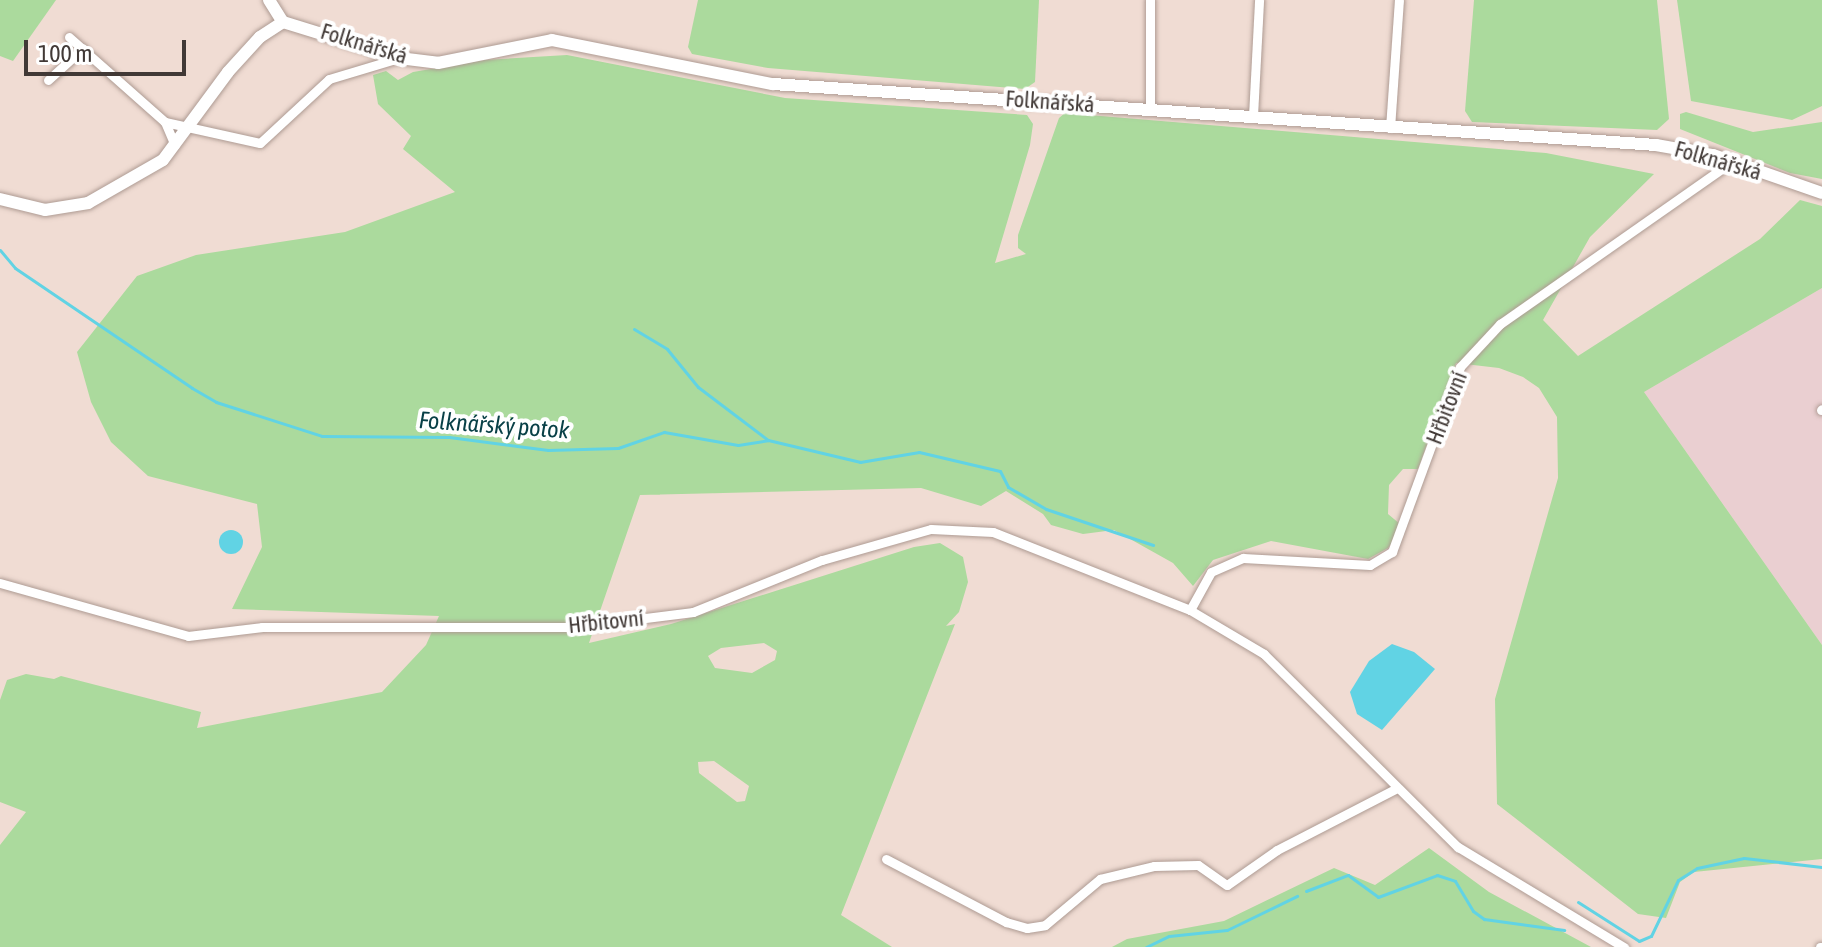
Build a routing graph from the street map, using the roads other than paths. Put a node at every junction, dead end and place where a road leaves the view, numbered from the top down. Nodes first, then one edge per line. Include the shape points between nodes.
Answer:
1 (269, 0) edge
2 (1150, 0) edge
3 (1259, 0) edge
4 (1399, 0) edge
5 (283, 22) junction
6 (69, 37) dead end
7 (83, 48) junction
8 (399, 58) junction
9 (48, 80) dead end
10 (1150, 110) junction
11 (1253, 116) junction
12 (165, 122) junction
13 (192, 128) junction
14 (1390, 128) junction
15 (175, 145) junction
16 (1733, 161) junction
17 (1822, 193) edge
18 (0, 199) edge
19 (0, 583) edge
20 (1190, 610) junction
21 (1397, 788) junction
22 (886, 859) dead end
23 (1624, 947) edge

1 - 5 street
2 - 10 street
3 - 11 street
4 - 14 street
5 - 8 street, Folknářská
5 - 13 street via 260,37 228,72
6 - 7 street
7 - 9 street
7 - 12 street
8 - 10 street, Folknářská via 438,63 552,40 773,84
8 - 13 street via 329,79 260,143
10 - 11 street, Folknářská
11 - 14 street, Folknářská
12 - 13 street
12 - 15 street
13 - 15 street
14 - 16 street, Folknářská via 1656,145
15 - 18 street via 163,160 88,203 45,210
16 - 17 street, Folknářská
16 - 20 street, Hřbitovní via 1500,324 1460,367 1392,552 1370,565 1243,558 1211,572
19 - 20 street, Hřbitovní via 125,623 188,636 262,627 574,627 693,612 822,560 931,529 993,532 1038,546
20 - 21 street, Hřbitovní via 1264,654
21 - 22 street via 1277,850 1227,885 1198,865 1154,866 1100,879 1045,925 1027,928
21 - 23 street, Hřbitovní via 1458,847

